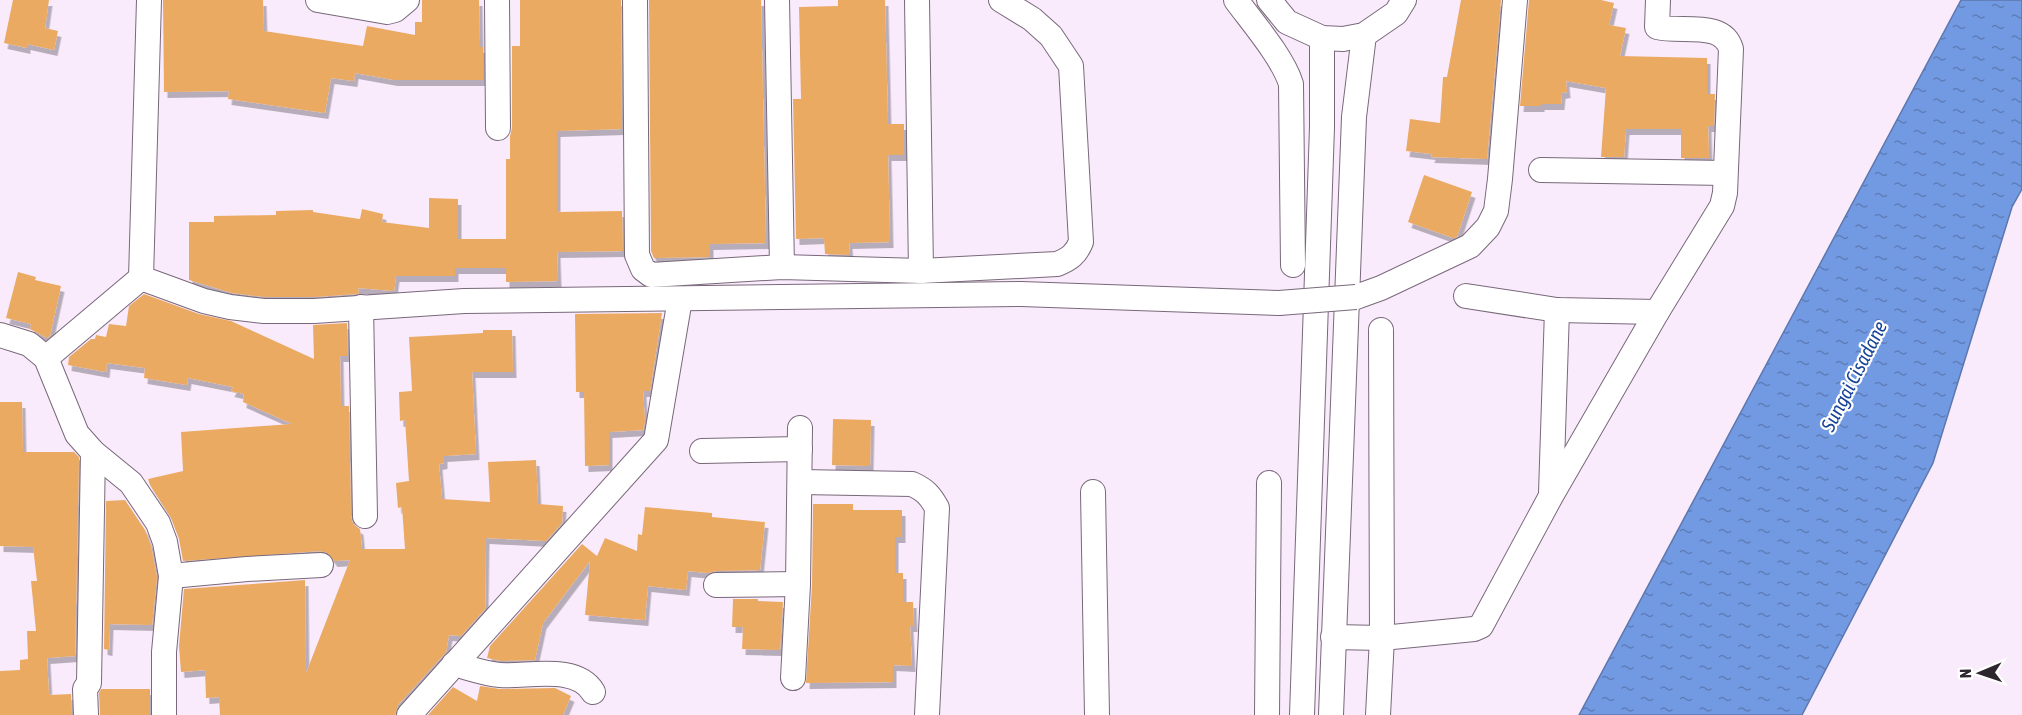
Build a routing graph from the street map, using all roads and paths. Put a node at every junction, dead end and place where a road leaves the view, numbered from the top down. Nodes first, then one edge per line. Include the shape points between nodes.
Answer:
1 (149, 0) edge
2 (318, 0) edge
3 (407, 0) edge
4 (497, 0) edge
5 (635, 0) edge
6 (777, 0) edge
7 (917, 0) edge
8 (1001, 0) edge
9 (1269, 0) edge
10 (1404, 0) edge
11 (1515, 0) edge
12 (1658, 0) edge
13 (1248, 6) edge
14 (1364, 35) junction
15 (1322, 38) junction
16 (498, 128) dead end
17 (1541, 170) dead end
18 (1725, 173) junction
19 (1293, 265) dead end
20 (782, 267) junction
21 (921, 271) junction
22 (141, 278) junction
23 (1466, 296) dead end
24 (680, 299) junction
25 (361, 307) junction
26 (1557, 310) junction
27 (1657, 312) junction
28 (1381, 330) dead end
29 (0, 335) edge
30 (46, 358) junction
31 (93, 452) junction
32 (702, 452) dead end
33 (801, 483) junction
34 (1269, 483) dead end
35 (1092, 492) dead end
36 (1551, 496) junction
37 (365, 516) dead end
38 (321, 565) dead end
39 (171, 576) junction
40 (716, 585) dead end
41 (798, 585) junction
42 (1333, 637) junction
43 (1382, 638) junction
44 (454, 664) junction
45 (794, 678) dead end
46 (594, 692) dead end
47 (86, 715) edge
48 (164, 715) edge
49 (409, 715) edge
50 (927, 715) edge
51 (1097, 715) edge
52 (1267, 715) edge
53 (1302, 715) edge
54 (1331, 715) edge
55 (1378, 715) edge

1 - 22 street
2 - 3 street via 387,12
4 - 16 street
5 - 20 street via 637,255 643,269 651,275
6 - 20 street
7 - 21 street
8 - 21 street via 1051,36 1071,66 1081,242 1076,253 1057,264
9 - 15 street via 1287,22
10 - 14 street via 1396,13
11 - 24 street, bridge via 1496,211 1488,227 1470,246 1382,288 1356,297 1279,303 1021,294
12 - 18 street via 1658,27 1718,32 1730,45
13 - 19 street via 1291,84
14 - 15 street
14 - 42 street via 1354,117
15 - 53 street
17 - 18 street
18 - 27 street via 1722,206
20 - 21 street
22 - 25 street via 230,307 264,311
22 - 30 street
23 - 26 street
24 - 25 street via 464,301
24 - 44 street via 656,440
25 - 37 street
26 - 27 street
26 - 36 street
27 - 36 street
28 - 43 street
29 - 30 street via 29,344
30 - 31 street via 77,434
31 - 39 street via 131,483 158,523
31 - 47 street via 90,682 85,688
32 - 33 street via 800,439
33 - 41 street
33 - 50 street via 912,484 925,489 937,508
34 - 52 street
35 - 51 street
36 - 43 street via 1478,629
38 - 39 street
39 - 48 street via 164,652
40 - 41 street
41 - 45 street
42 - 43 street
42 - 54 street
43 - 55 street
44 - 46 street via 500,675 567,676 588,683
44 - 49 street

